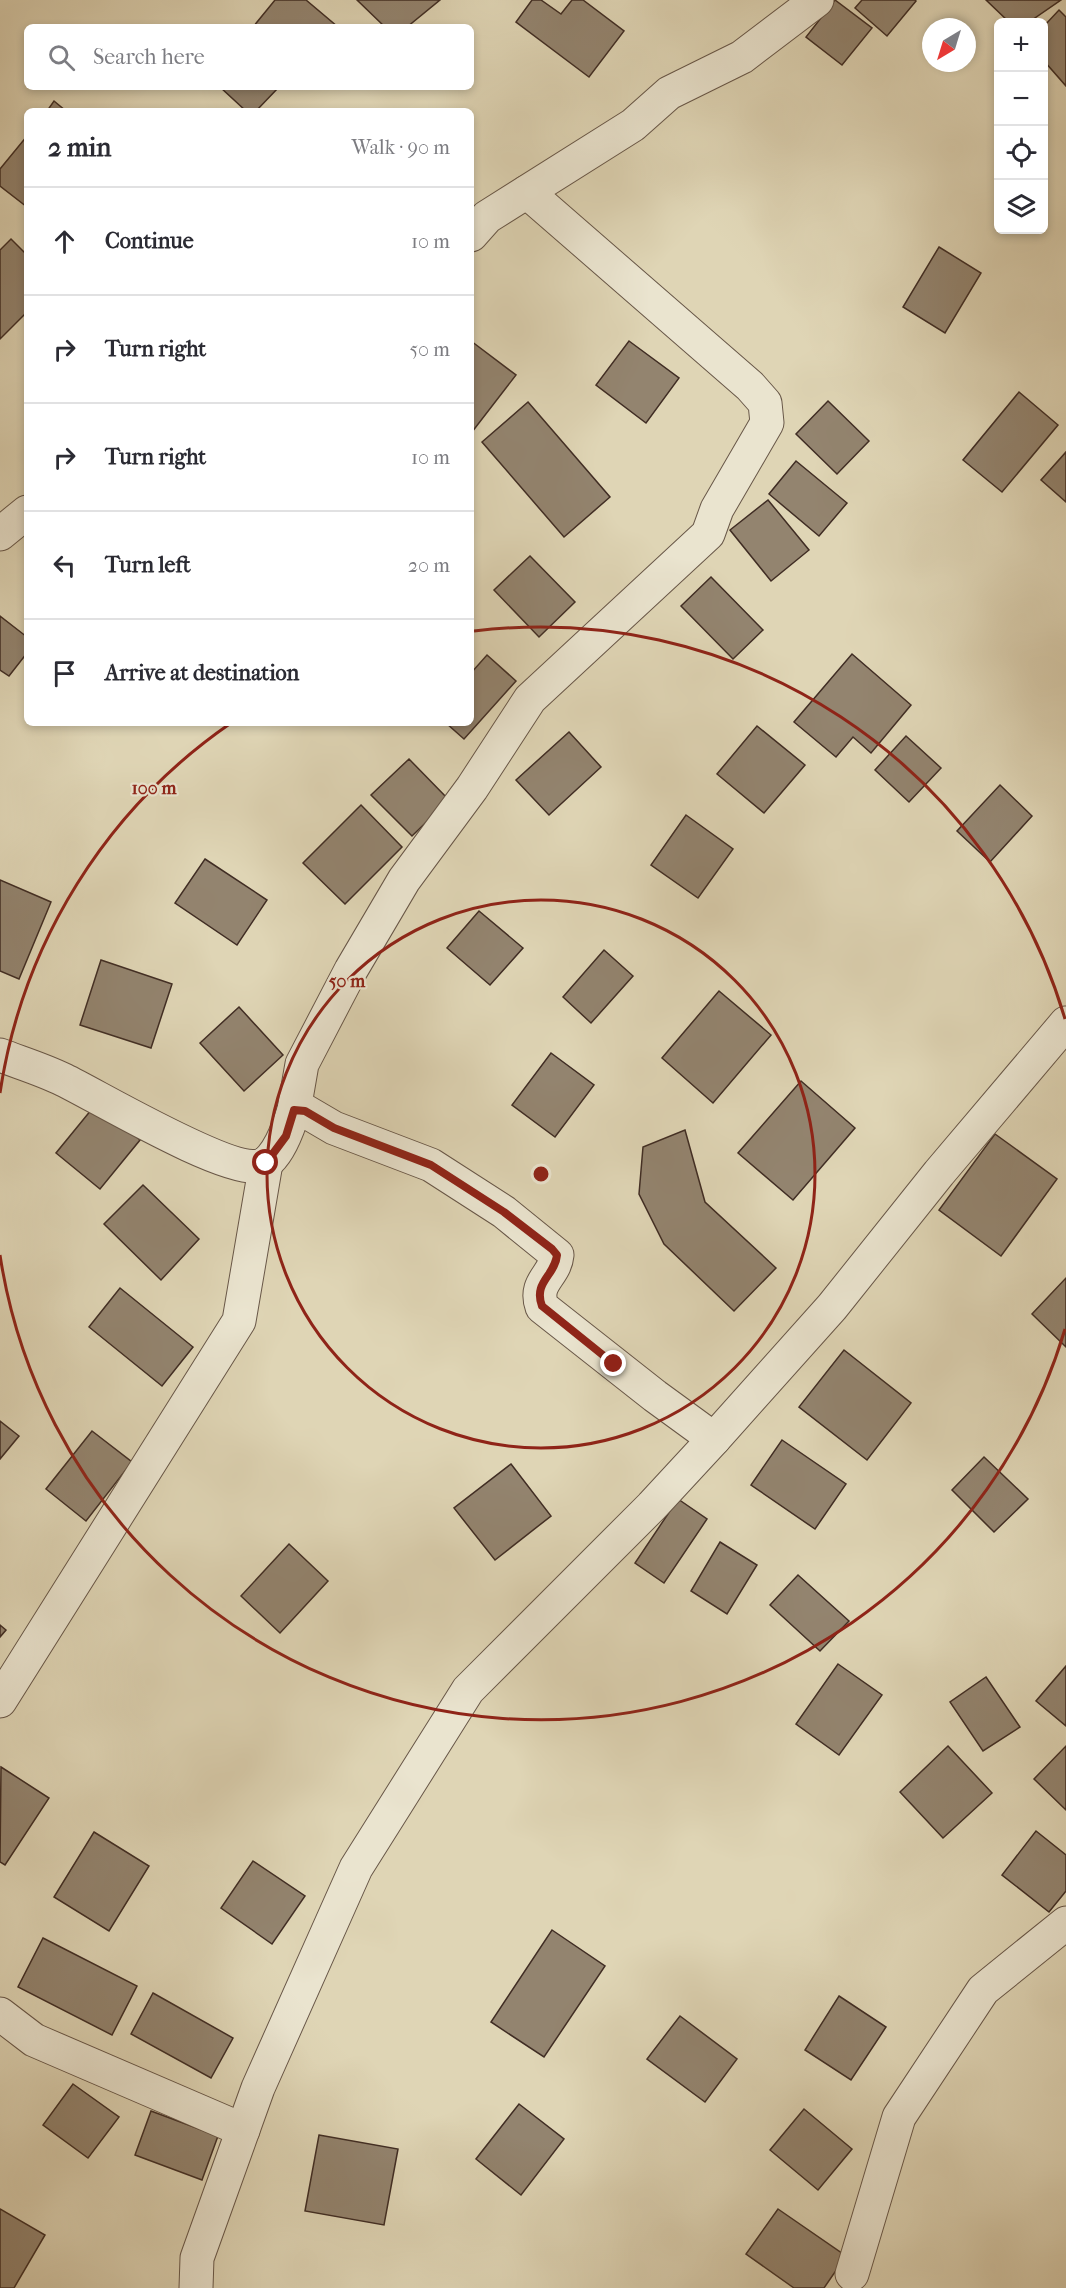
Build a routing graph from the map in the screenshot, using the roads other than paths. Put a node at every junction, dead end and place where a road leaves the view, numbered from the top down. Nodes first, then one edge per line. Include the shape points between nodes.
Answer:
1 (817, 0) edge
2 (527, 192) junction
3 (474, 232) edge
4 (24, 514) edge
5 (0, 534) edge
6 (1066, 1023) edge
7 (0, 1054) edge
8 (294, 1110) junction
9 (266, 1163) junction
10 (714, 1439) junction
11 (0, 1701) edge
12 (1066, 1923) edge
13 (0, 2014) edge
14 (243, 2130) junction
15 (852, 2274) dead end
16 (196, 2288) edge

1 - 2 street via 742,57 669,93 633,124
2 - 3 street via 487,217
2 - 8 street via 750,386 765,403 767,423 717,509 708,534 530,699 472,788 404,880 302,1064
4 - 5 street
6 - 10 street via 832,1307
7 - 9 street via 61,1078 197,1148 251,1166
8 - 9 street via 286,1136
8 - 10 street via 305,1111 334,1128 431,1165 545,1244 557,1255 538,1297 542,1306
9 - 11 street via 239,1321
10 - 14 street via 468,1690 356,1868
12 - 15 street via 983,1990 898,2117
13 - 14 street via 34,2040
14 - 16 street via 196,2258

